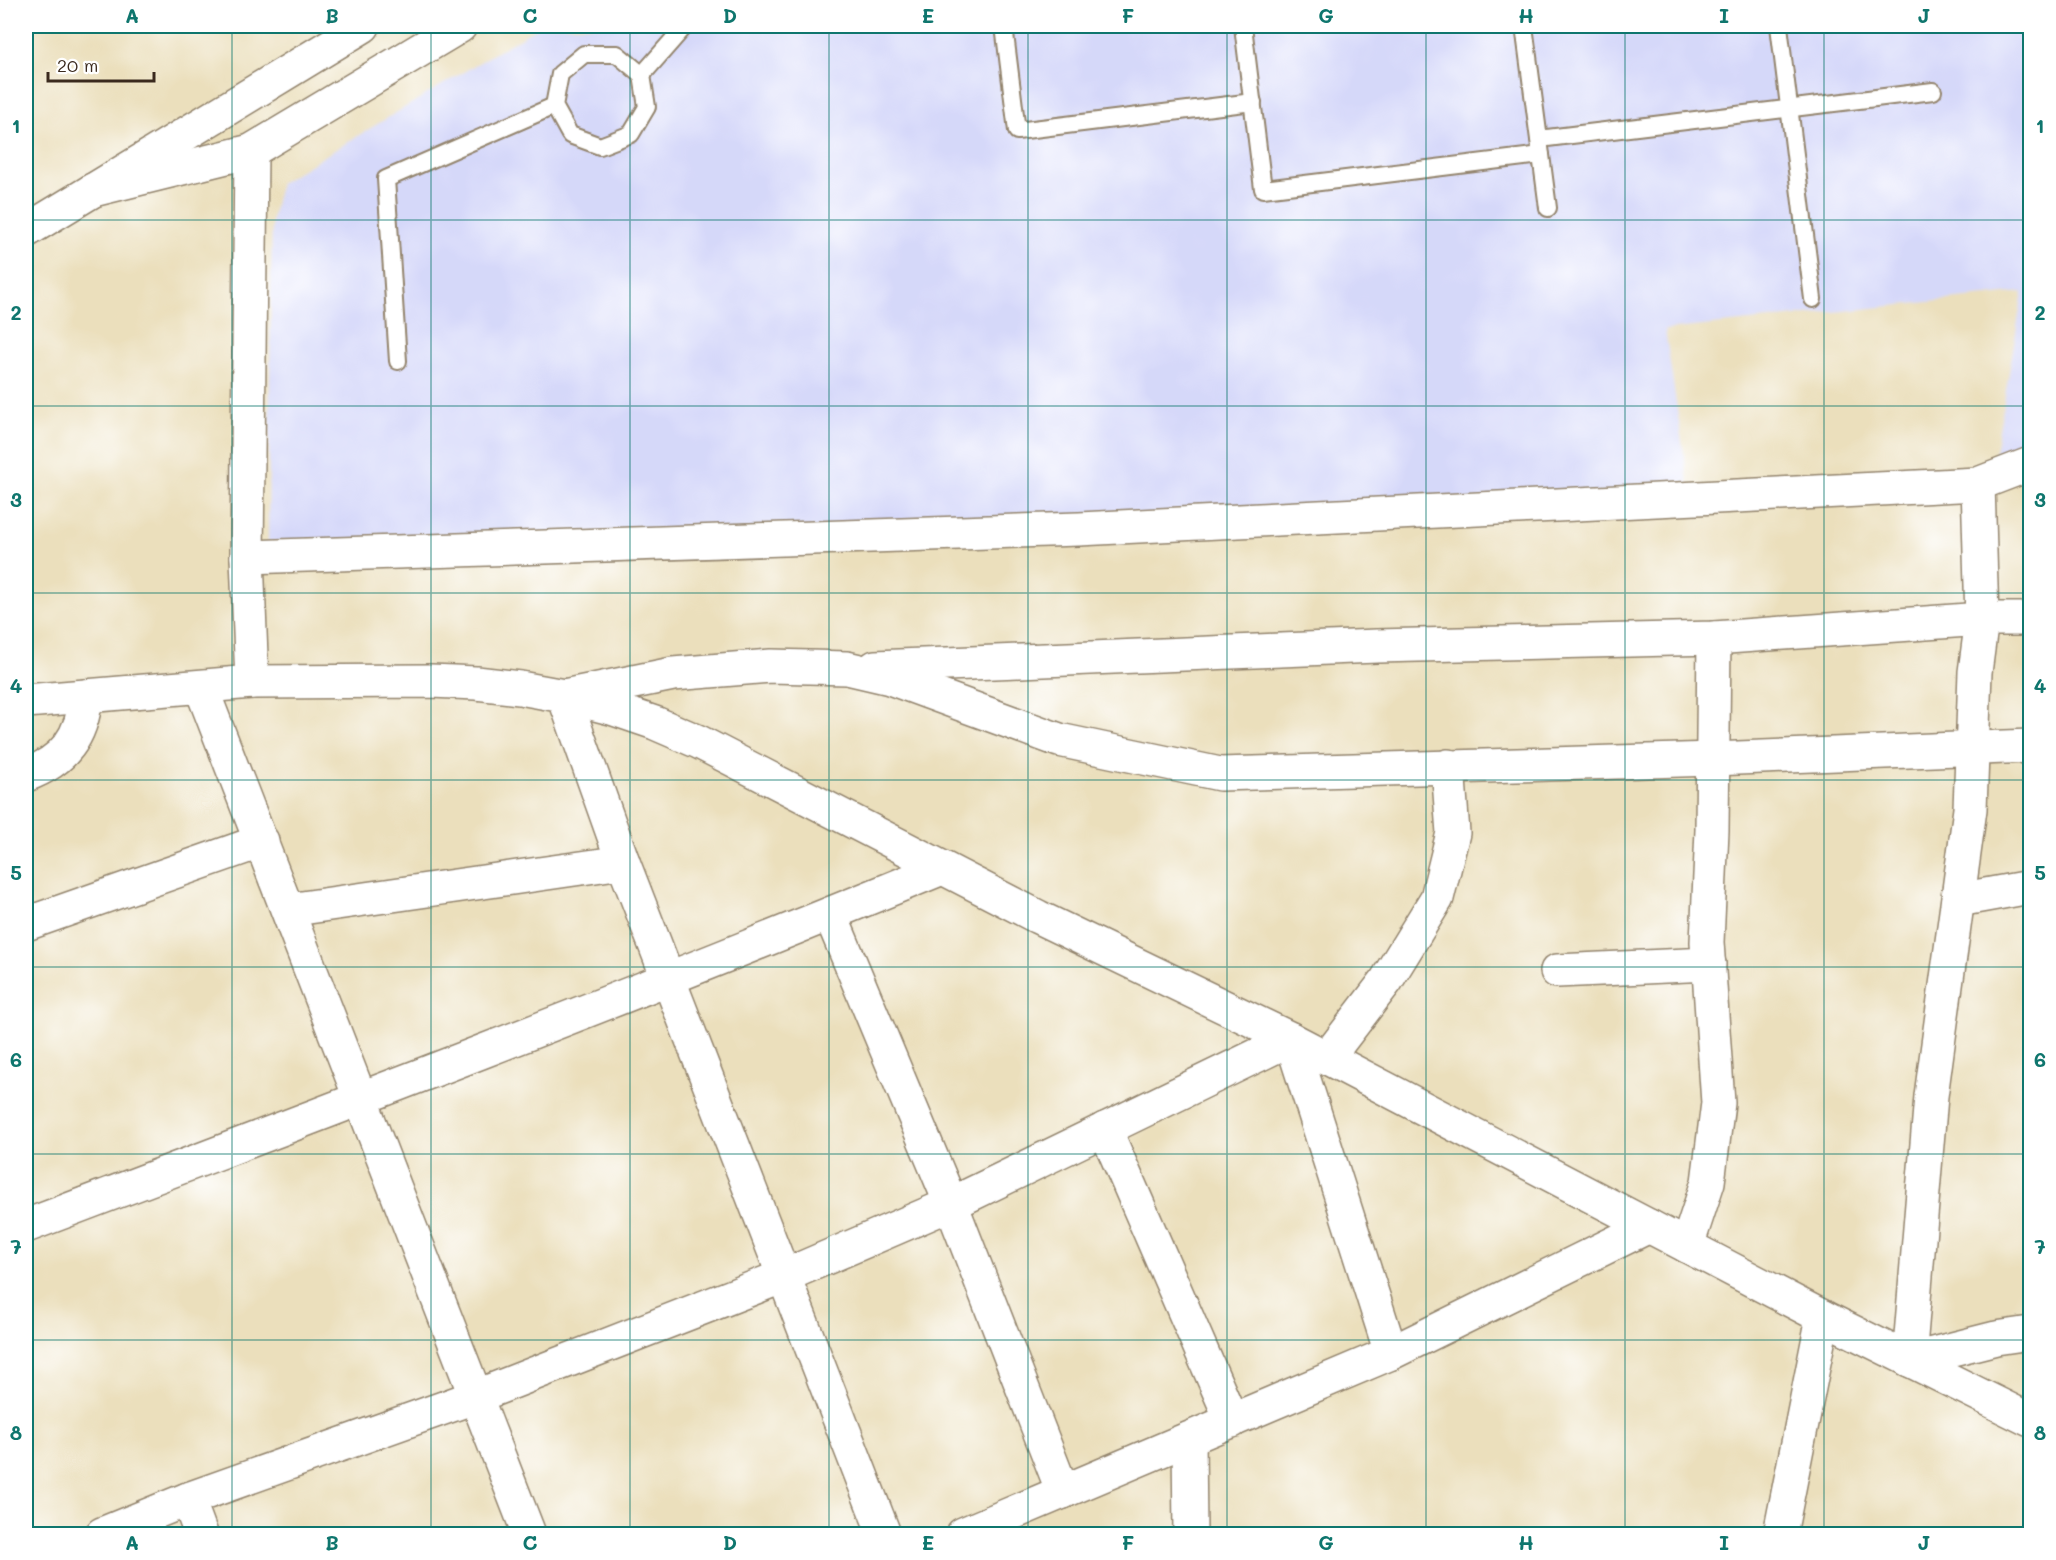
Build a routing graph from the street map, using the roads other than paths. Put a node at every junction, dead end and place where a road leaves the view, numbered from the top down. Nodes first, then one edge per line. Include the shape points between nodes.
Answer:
1 (363, 26) edge
2 (460, 26) edge
3 (686, 26) edge
4 (1004, 26) edge
5 (1243, 26) edge
6 (1524, 26) edge
7 (1779, 26) edge
8 (642, 75) junction
9 (1933, 91) dead end
10 (1253, 102) junction
11 (554, 106) junction
12 (1790, 109) junction
13 (1540, 147) junction
14 (251, 151) junction
15 (93, 190) junction
16 (1548, 208) dead end
17 (26, 231) edge
18 (1813, 299) dead end
19 (398, 361) dead end
20 (2031, 464) edge
21 (1978, 484) junction
22 (247, 557) junction
23 (1982, 619) junction
24 (2031, 619) edge
25 (1714, 638) junction
26 (847, 668) junction
27 (252, 682) junction
28 (201, 687) junction
29 (86, 696) junction
30 (564, 696) junction
31 (26, 701) edge
32 (2031, 746) edge
33 (1972, 749) junction
34 (1713, 759) junction
35 (1448, 766) junction
36 (26, 775) edge
37 (262, 841) junction
38 (624, 862) junction
39 (942, 868) junction
40 (2031, 887) edge
41 (1958, 900) junction
42 (288, 910) junction
43 (830, 914) junction
44 (26, 924) edge
45 (1709, 964) junction
46 (1557, 971) dead end
47 (668, 978) junction
48 (1291, 1039) junction
49 (1327, 1058) junction
50 (362, 1099) junction
51 (1105, 1129) junction
52 (951, 1204) junction
53 (26, 1226) edge
54 (1649, 1226) junction
55 (1687, 1246) junction
56 (784, 1276) junction
57 (1823, 1317) junction
58 (2031, 1334) edge
59 (1391, 1353) junction
60 (1909, 1360) junction
61 (477, 1396) junction
62 (1232, 1420) junction
63 (2031, 1420) edge
64 (1189, 1439) junction
65 (1063, 1492) junction
66 (188, 1499) junction
67 (102, 1534) edge
68 (201, 1534) edge
69 (529, 1534) edge
70 (885, 1534) edge
71 (963, 1534) edge
72 (1190, 1534) edge
73 (1780, 1534) edge

1 - 15 street
2 - 14 street
3 - 8 lane
4 - 10 lane via 1017,131
5 - 10 lane
6 - 13 lane
7 - 12 lane
8 - 11 lane via 617,54 585,54 560,74
8 - 11 lane via 647,107 631,134 600,146 570,135
9 - 12 lane
10 - 13 lane via 1263,189
11 - 19 lane via 386,178
12 - 13 lane
12 - 18 lane
13 - 16 lane
14 - 15 street
14 - 22 street
15 - 17 street
20 - 21 street
21 - 22 street via 1079,529
21 - 23 street
22 - 27 street
23 - 24 street
23 - 25 street
23 - 33 street
25 - 26 street via 1377,646
25 - 34 street
26 - 30 street via 771,666 673,674
26 - 35 street via 891,678 1059,740 1220,774
27 - 28 street
27 - 30 street via 476,683
28 - 29 street
28 - 37 street
29 - 31 street
29 - 36 street via 84,716 64,752 49,765
30 - 38 street
30 - 39 street via 611,708 699,742
32 - 33 street
33 - 34 street
33 - 41 street via 1970,809
34 - 35 street
34 - 45 street
35 - 49 street via 1453,833 1437,898 1386,981
37 - 42 street
37 - 44 street
38 - 42 street
38 - 47 street
39 - 43 street
39 - 48 street
40 - 41 street
41 - 60 street via 1931,1096
42 - 50 street
43 - 47 street
43 - 52 street
45 - 46 street
45 - 55 street via 1718,1103 1708,1182
47 - 50 street
47 - 56 street
48 - 49 street
48 - 51 street
48 - 59 street
49 - 54 street
50 - 53 street
50 - 61 street
51 - 52 street
51 - 62 street
52 - 56 street
52 - 65 street
54 - 55 street
54 - 59 street
55 - 57 street
56 - 61 street
56 - 70 street
57 - 60 street
57 - 73 street
58 - 60 street via 1996,1338
59 - 62 street
60 - 63 street
61 - 66 street
61 - 69 street
62 - 64 street
64 - 65 street
64 - 72 street
65 - 71 street
66 - 67 street
66 - 68 street

